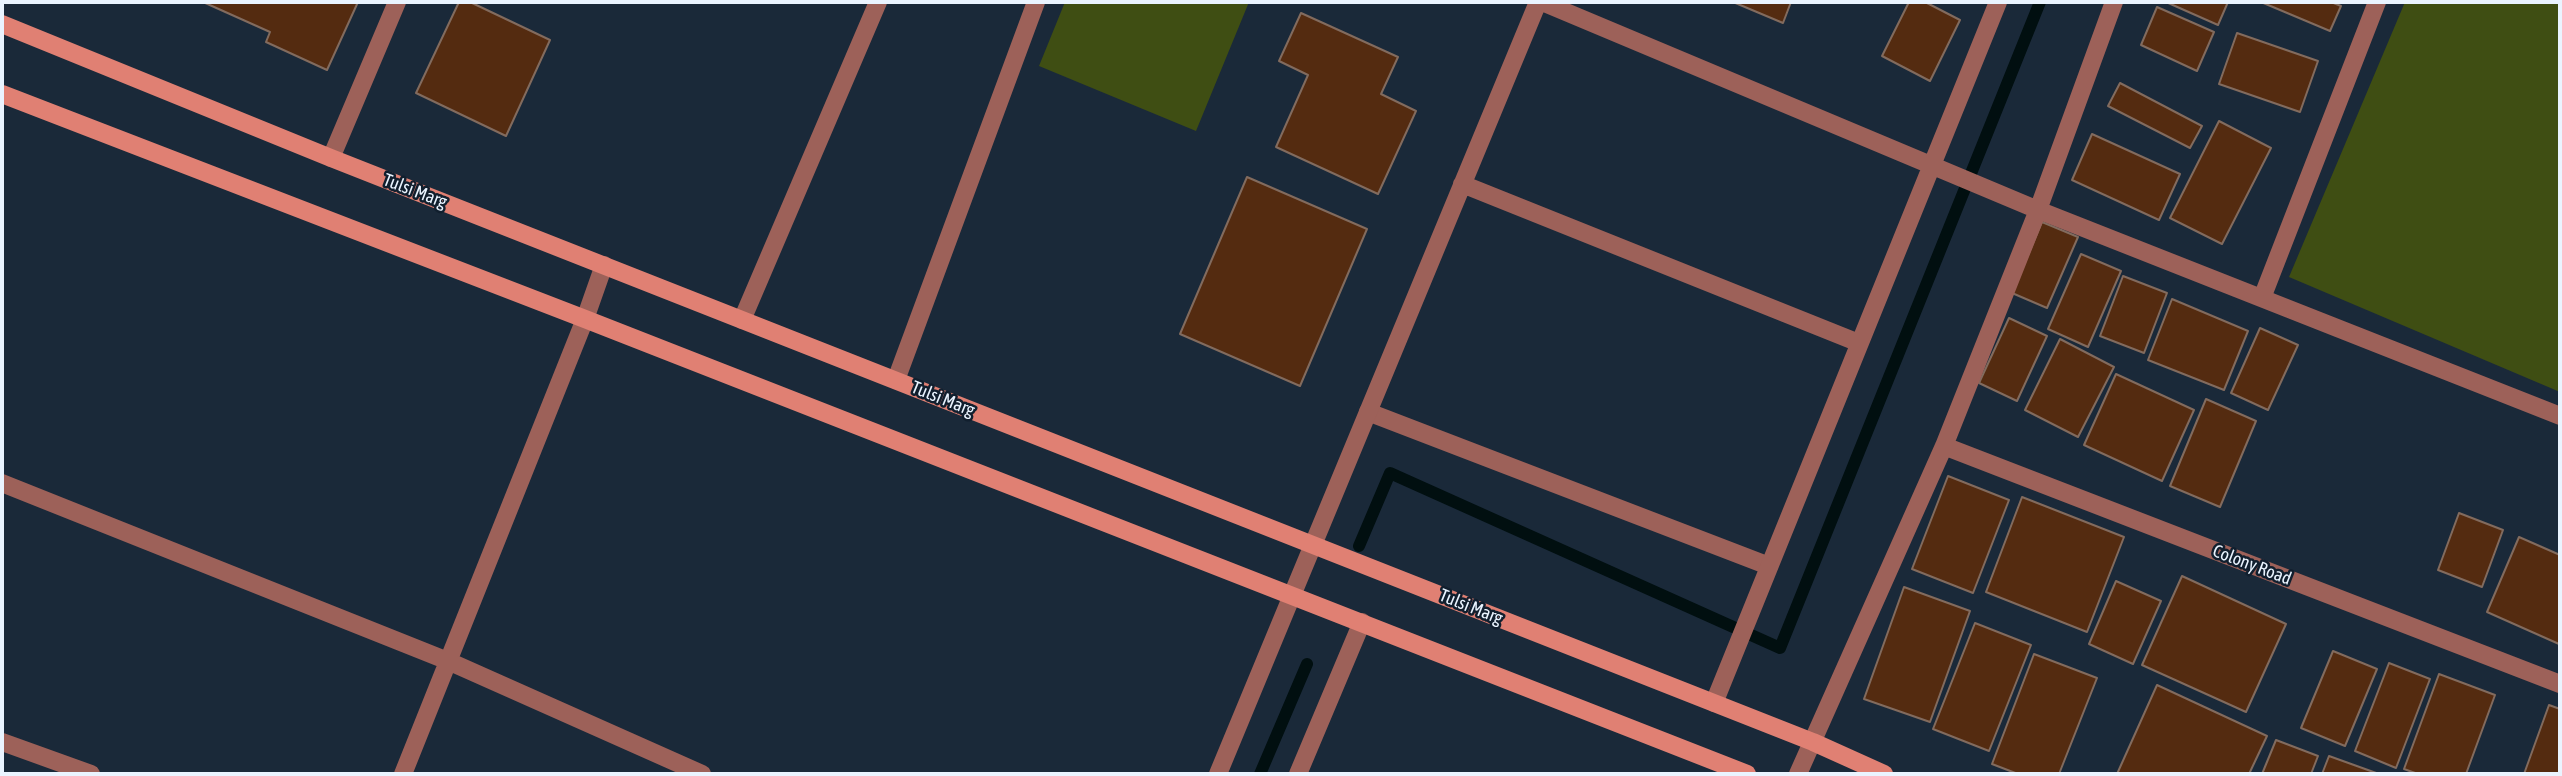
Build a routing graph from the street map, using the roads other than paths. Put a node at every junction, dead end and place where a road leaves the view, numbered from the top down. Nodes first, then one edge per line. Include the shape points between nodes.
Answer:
1 (397, 2) edge
2 (878, 2) edge
3 (1036, 2) edge
4 (1540, 2) edge
5 (1997, 2) edge
6 (2114, 2) edge
7 (2377, 2) edge
8 (2, 24) edge
9 (2, 94) edge
10 (331, 158) junction
11 (1938, 167) junction
12 (1462, 184) junction
13 (2031, 207) junction
14 (604, 265) junction
15 (2262, 298) junction
16 (585, 319) junction
17 (742, 320) junction
18 (1859, 342) junction
19 (896, 380) junction
20 (1368, 412) junction
21 (2560, 416) edge
22 (1944, 446) junction
23 (2, 483) edge
24 (1313, 544) junction
25 (1769, 566) junction
26 (1291, 596) junction
27 (1362, 622) junction
28 (448, 661) junction
29 (2560, 684) edge
30 (1714, 703) junction
31 (1814, 741) junction
32 (2, 742) edge
33 (91, 774) edge
34 (403, 774) edge
35 (702, 774) edge
36 (1217, 774) edge
37 (1298, 774) edge
38 (1746, 774) edge
39 (1798, 774) edge
40 (1884, 774) edge

1 - 10 street
2 - 17 street
3 - 19 street
4 - 11 street
4 - 12 street
5 - 11 street
6 - 13 street
7 - 15 street
8 - 10 street, Tulsi Marg
9 - 16 street
10 - 14 street, Tulsi Marg
11 - 13 street
11 - 18 street
12 - 18 street
12 - 20 street
13 - 15 street
13 - 22 street
14 - 16 street
14 - 17 street, Tulsi Marg
15 - 21 street
16 - 26 street
16 - 28 street
17 - 19 street, Tulsi Marg
18 - 25 street
19 - 24 street, Tulsi Marg
20 - 24 street
20 - 25 street
22 - 29 street, Colony Road
22 - 31 street
23 - 28 street
24 - 26 street
24 - 30 street, Tulsi Marg
25 - 30 street
26 - 27 street
26 - 36 street
27 - 37 street
27 - 38 street
28 - 34 street
28 - 35 street
30 - 31 street, Tulsi Marg
31 - 39 street
31 - 40 street, Tulsi Marg
32 - 33 street

